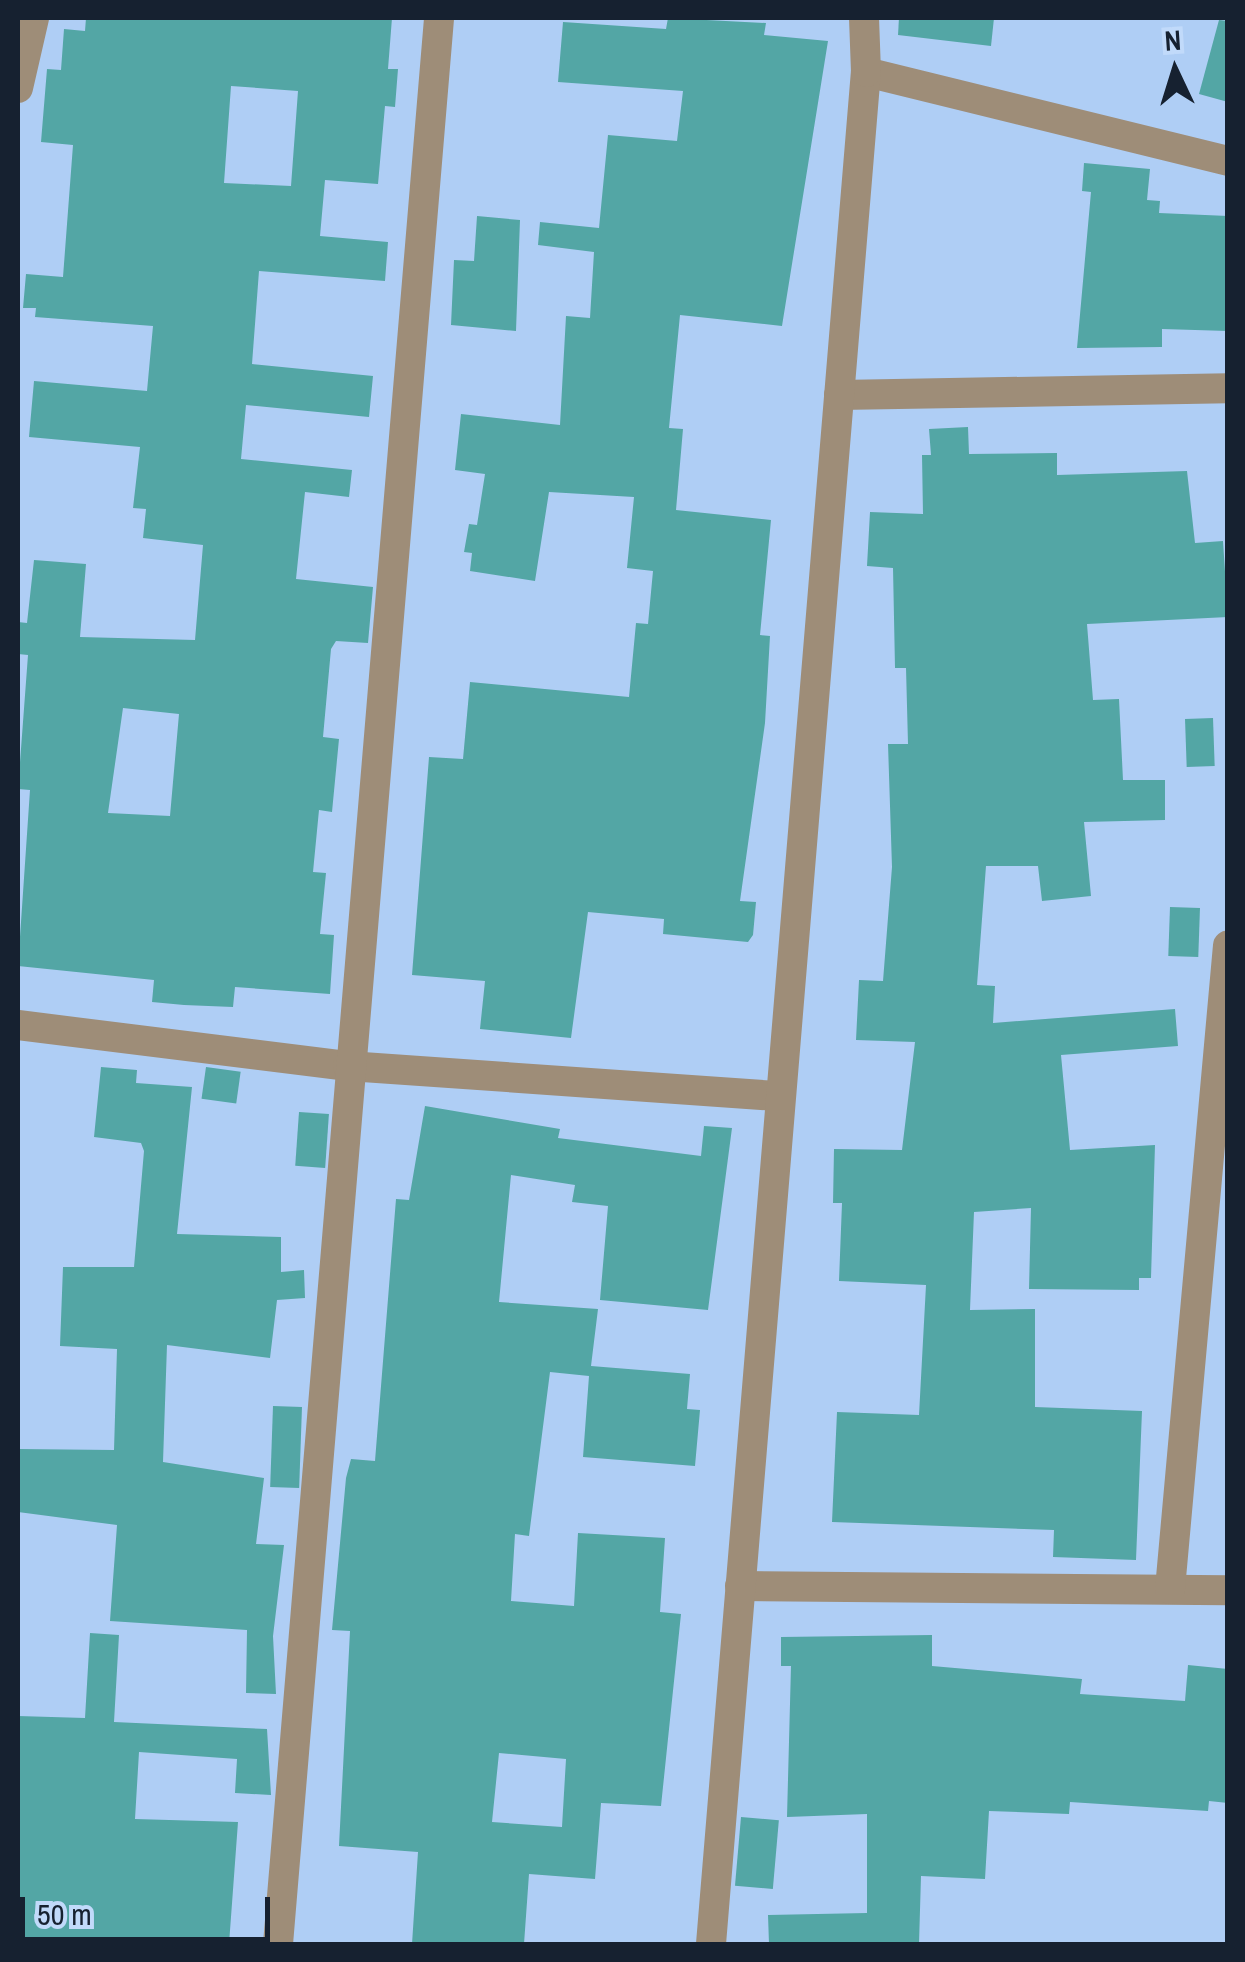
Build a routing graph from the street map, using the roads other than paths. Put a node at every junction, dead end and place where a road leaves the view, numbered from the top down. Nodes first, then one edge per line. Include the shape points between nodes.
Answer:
1 (34, 18) edge
2 (439, 18) edge
3 (864, 18) edge
4 (866, 72) junction
5 (18, 88) edge
6 (1228, 161) edge
7 (1228, 388) edge
8 (839, 395) junction
9 (1228, 946) edge
10 (18, 1025) edge
11 (348, 1066) junction
12 (780, 1096) junction
13 (740, 1586) junction
14 (1170, 1590) junction
15 (1228, 1590) edge
16 (278, 1944) edge
17 (711, 1944) edge

1 - 5 street
2 - 11 street
3 - 4 street
4 - 6 street
4 - 8 street
7 - 8 street
8 - 12 street
9 - 14 street
10 - 11 street
11 - 12 street
11 - 16 street
12 - 13 street
13 - 14 street
13 - 17 street
14 - 15 street

